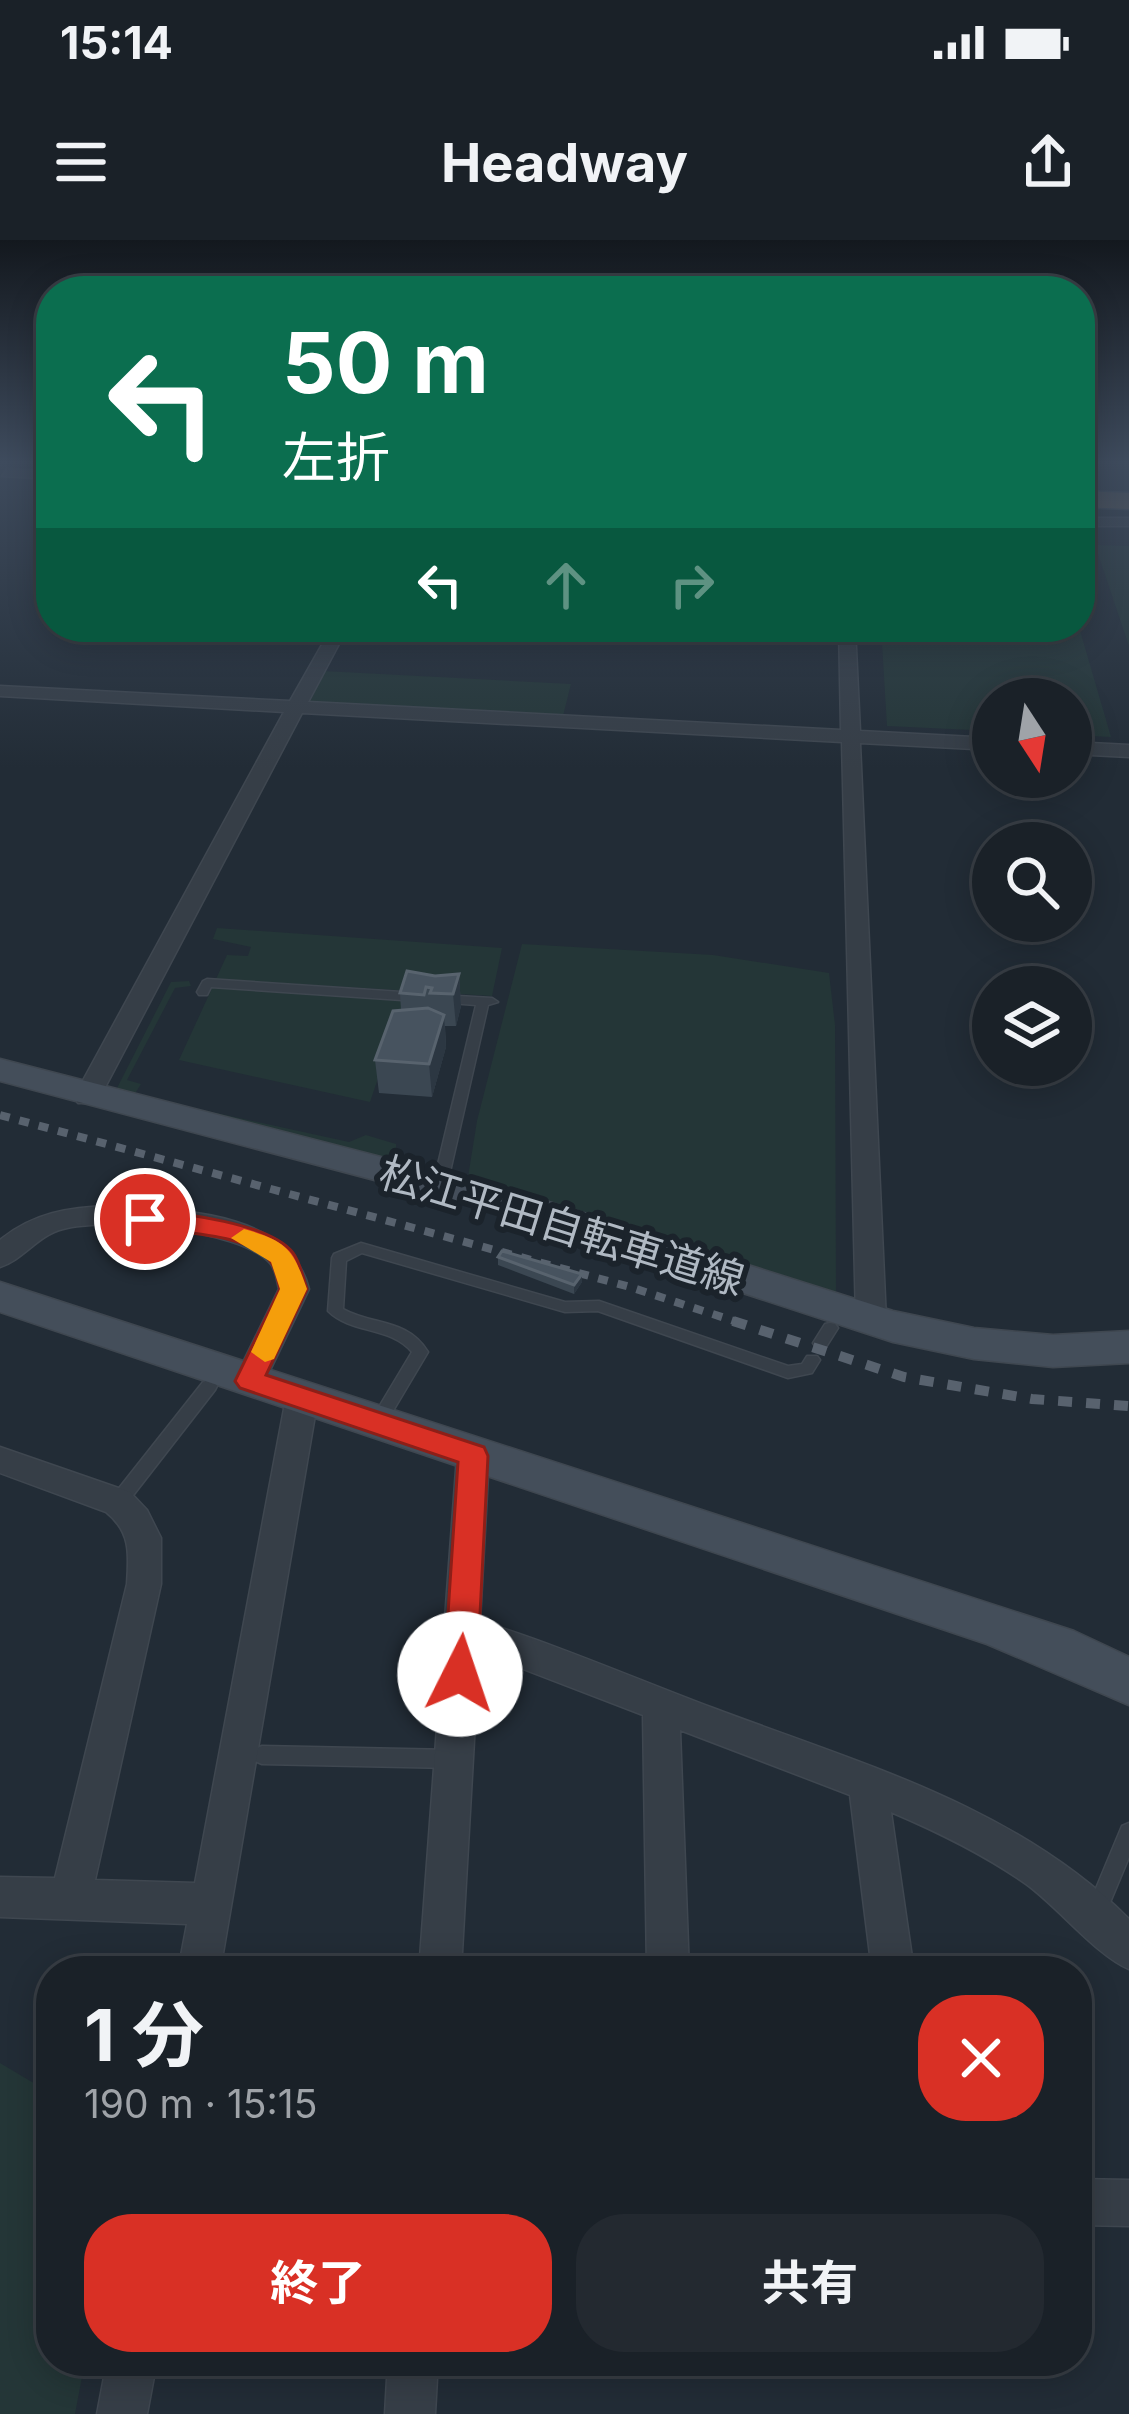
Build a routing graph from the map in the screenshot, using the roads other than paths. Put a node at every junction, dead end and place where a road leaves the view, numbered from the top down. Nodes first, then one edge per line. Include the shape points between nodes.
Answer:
1 (332, 642) edge
2 (848, 642) edge
3 (0, 691) edge
4 (296, 707) junction
5 (851, 736) junction
6 (972, 743) edge
7 (1092, 749) edge
8 (1129, 751) edge
9 (202, 992) dead end
10 (0, 1070) edge
11 (87, 1097) junction
12 (440, 1185) junction
13 (0, 1257) edge
14 (0, 1297) edge
15 (841, 1330) junction
16 (1129, 1347) edge
17 (812, 1360) dead end
18 (229, 1384) junction
19 (302, 1398) junction
20 (377, 1424) junction
21 (473, 1456) junction
22 (2, 1464) edge
23 (118, 1502) junction
24 (464, 1632) junction
25 (1129, 1682) edge
26 (661, 1705) junction
27 (262, 1755) dead end
28 (455, 1759) junction
29 (868, 1785) junction
30 (1129, 1833) edge
31 (0, 1898) edge
32 (70, 1900) junction
33 (210, 1904) junction
34 (1096, 1910) junction
35 (1129, 1948) edge
36 (201, 1956) edge
37 (441, 1956) edge
38 (668, 1956) edge
39 (891, 1956) edge
40 (1092, 2202) edge
41 (1129, 2203) edge
42 (129, 2376) edge
43 (412, 2376) edge
44 (122, 2414) edge
45 (410, 2414) edge

1 - 4 street
2 - 5 street
3 - 4 street
4 - 5 street
4 - 11 street
5 - 6 street
5 - 15 street
7 - 8 street
9 - 12 lane via 207,983 487,1002
10 - 11 street, 松江平田自転車道線
11 - 12 street, 松江平田自転車道線
12 - 15 street, 松江平田自転車道線 via 508,1202
13 - 18 street via 36,1228 101,1215 188,1222 263,1243 283,1257 294,1289
14 - 18 street
15 - 16 street, 松江平田自転車道線 via 1036,1351
17 - 20 lane via 788,1372 599,1306 565,1307 361,1248 339,1258 335,1311 407,1336 420,1352
18 - 19 street
18 - 23 lane
19 - 20 street
19 - 33 street
20 - 21 street
21 - 24 street
21 - 25 street via 988,1623
22 - 23 street
23 - 32 street via 145,1538 144,1584
24 - 26 street
24 - 28 street
26 - 29 street
26 - 38 street
27 - 28 lane
28 - 37 street
29 - 34 street via 1017,1852
29 - 39 street
30 - 34 lane
31 - 32 street
32 - 33 street
33 - 36 street
34 - 35 street
40 - 41 street
42 - 44 street
43 - 45 street

